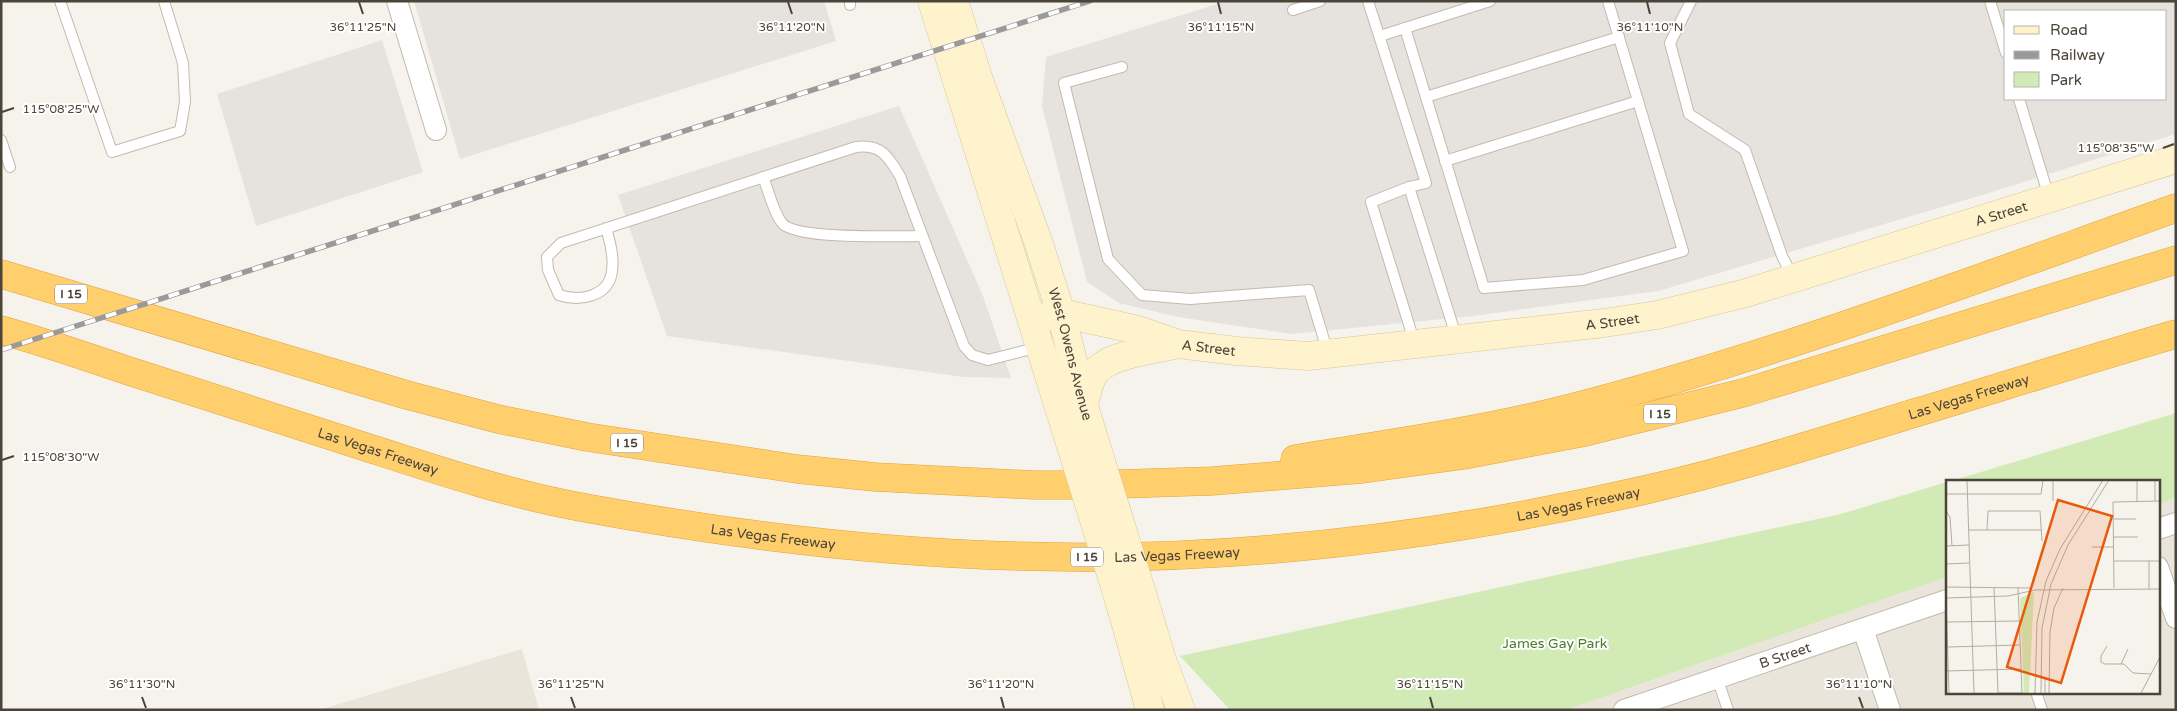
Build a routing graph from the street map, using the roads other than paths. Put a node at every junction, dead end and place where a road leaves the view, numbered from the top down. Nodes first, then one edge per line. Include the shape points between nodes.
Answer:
1 (60, 1) edge
2 (164, 1) edge
3 (397, 1) edge
4 (932, 1) edge
5 (954, 1) edge
6 (1320, 1) edge
7 (1368, 1) edge
8 (1490, 1) edge
9 (1608, 1) edge
10 (1691, 1) edge
11 (1990, 1) edge
12 (1292, 10) dead end
13 (1405, 28) junction
14 (1380, 36) junction
15 (1619, 36) junction
16 (2004, 46) edge
17 (1122, 67) dead end
18 (1426, 98) junction
19 (1638, 100) junction
20 (2019, 100) edge
21 (436, 130) dead end
22 (1, 140) edge
23 (2176, 158) edge
24 (1445, 161) junction
25 (10, 167) dead end
26 (763, 177) junction
27 (1409, 187) junction
28 (2049, 198) junction
29 (2176, 208) edge
30 (606, 228) junction
31 (922, 236) junction
32 (2176, 260) edge
33 (1, 274) edge
34 (1794, 278) junction
35 (1061, 314) junction
36 (1032, 320) junction
37 (1, 330) edge
38 (2176, 334) edge
39 (1457, 340) junction
40 (1178, 344) junction
41 (1416, 344) junction
42 (1040, 347) junction
43 (1329, 354) junction
44 (1084, 406) junction
45 (1082, 442) junction
46 (1127, 484) junction
47 (2176, 523) edge
48 (2160, 528) edge
49 (2160, 573) edge
50 (1946, 600) edge
51 (1133, 603) junction
52 (2176, 618) edge
53 (1863, 629) junction
54 (1717, 678) junction
55 (2037, 694) edge
56 (1150, 710) edge
57 (1181, 710) edge
58 (1624, 710) edge
59 (1728, 710) edge
60 (1890, 710) edge
61 (2042, 710) edge

1 - 2 lane via 112,152 180,131 185,102 183,63
3 - 21 street
4 - 36 main road, West Owens Avenue
5 - 35 main road, West Owens Avenue
6 - 12 lane
7 - 14 lane
8 - 13 lane
9 - 15 lane
10 - 34 lane via 1670,43 1689,114 1745,150 1782,256
11 - 16 lane
13 - 14 lane
13 - 18 lane
14 - 27 lane via 1426,183
15 - 18 lane
15 - 19 lane
17 - 43 lane via 1064,83 1108,259 1142,295 1190,299 1309,290
18 - 24 lane
19 - 24 lane
19 - 24 lane via 1683,251 1583,280 1484,288
20 - 28 lane
22 - 25 lane
23 - 28 main road, A Street
26 - 30 lane
26 - 31 lane via 781,222 788,230 808,234
26 - 31 lane via 856,147 868,146 879,150 890,159 900,176
27 - 39 lane
27 - 41 lane via 1371,202
28 - 34 main road, A Street
29 - 46 highway via 1787,346 1569,408 1406,441
30 - 30 lane via 561,243 547,257 548,270 559,295 570,299 592,296 604,288 612,273 612,246
31 - 42 lane via 964,346 972,355 988,360
32 - 46 highway, I 15 via 1743,393 1585,432 1464,455 1362,469 1250,479
33 - 46 highway, I 15 via 407,394 498,419 587,437 796,469 876,477 1034,485
34 - 39 main road, A Street via 1657,315
35 - 36 main road, A Street
35 - 40 main road, A Street via 1138,330
35 - 44 main road, West Owens Avenue
36 - 42 main road, West Owens Avenue
37 - 38 highway, Las Vegas Freeway / I 15 via 477,483 577,506 812,540 1011,556 1082,557 1308,545 1420,532 1537,513 1760,461
39 - 41 main road, A Street
40 - 43 main road, A Street via 1308,356
40 - 44 main road via 1114,359 1097,371 1088,387
41 - 43 main road, A Street
42 - 45 main road, West Owens Avenue
44 - 45 main road, West Owens Avenue
45 - 51 main road, West Owens Avenue, bridge
47 - 48 street
49 - 52 street
50 - 53 street, B Street
51 - 56 main road, West Owens Avenue
51 - 57 main road, West Owens Avenue via 1161,658
53 - 54 street, B Street
53 - 60 street
54 - 58 street, B Street
54 - 59 lane
55 - 61 lane

